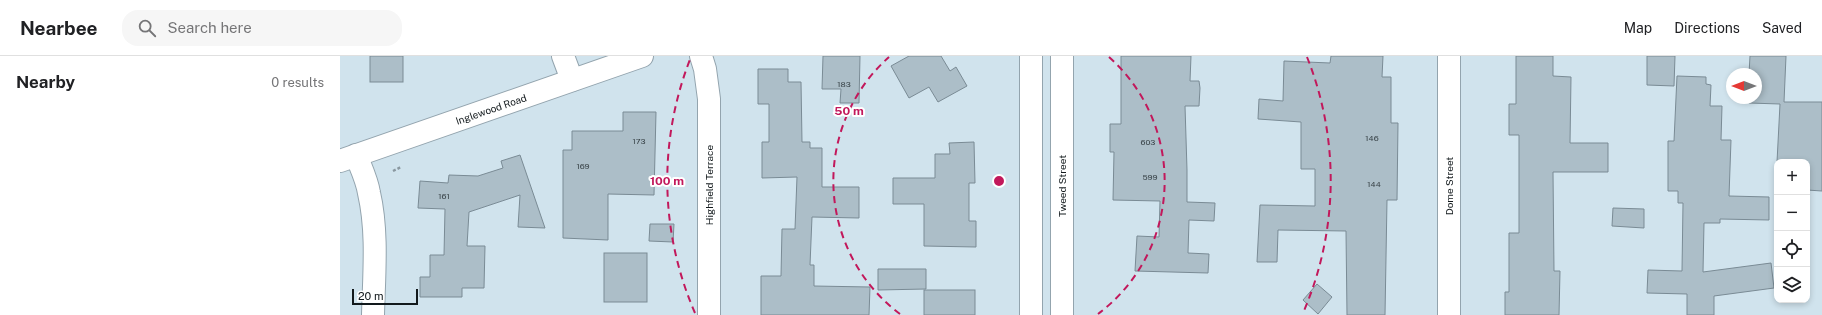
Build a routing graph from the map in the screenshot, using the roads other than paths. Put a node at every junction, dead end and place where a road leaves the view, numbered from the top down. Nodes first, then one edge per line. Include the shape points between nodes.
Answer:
1 (563, 56) edge
2 (642, 56) edge
3 (701, 56) edge
4 (1031, 56) edge
5 (1062, 56) edge
6 (1448, 56) edge
7 (572, 80) junction
8 (348, 158) edge
9 (374, 315) edge
10 (709, 315) edge
11 (1031, 315) edge
12 (1062, 315) edge
13 (1449, 315) edge

1 - 7 street
2 - 7 street, Inglewood Road
3 - 10 street, Highfield Terrace via 709,99
4 - 11 street
5 - 12 street, Tweed Street
6 - 13 street, Dome Street
7 - 8 street, Inglewood Road
8 - 9 street via 367,182 372,209

